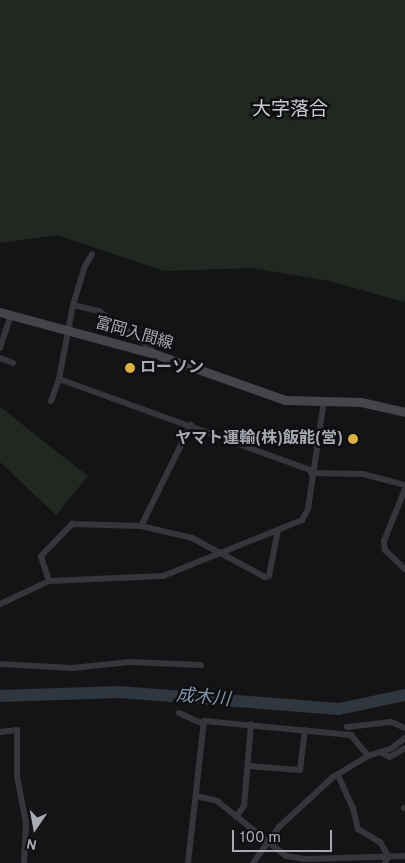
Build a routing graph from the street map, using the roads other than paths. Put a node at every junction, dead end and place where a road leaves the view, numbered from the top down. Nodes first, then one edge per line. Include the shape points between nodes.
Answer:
1 (92, 254) dead end
2 (73, 305) junction
3 (0, 312) edge
4 (11, 315) junction
5 (66, 330) junction
6 (0, 348) edge
7 (155, 354) junction
8 (0, 358) edge
9 (14, 363) dead end
10 (59, 379) junction
11 (51, 401) dead end
12 (324, 401) junction
13 (405, 412) edge
14 (191, 425) junction
15 (311, 471) junction
16 (405, 487) edge
17 (141, 526) junction
18 (278, 530) junction
19 (221, 554) junction
20 (405, 569) edge
21 (49, 581) junction
22 (0, 604) edge
23 (0, 664) edge
24 (201, 665) dead end
25 (179, 713) dead end
26 (204, 724) junction
27 (251, 724) junction
28 (347, 727) dead end
29 (405, 728) edge
30 (305, 730) junction
31 (0, 732) edge
32 (404, 738) edge
33 (405, 748) edge
34 (380, 752) junction
35 (368, 756) junction
36 (248, 766) junction
37 (338, 775) junction
38 (196, 796) junction
39 (236, 817) junction
40 (268, 843) junction
41 (286, 856) junction
42 (388, 856) junction
43 (405, 856) edge
44 (347, 860) edge
45 (24, 863) edge
46 (188, 863) edge
47 (254, 863) edge
48 (290, 863) edge
49 (385, 863) edge

1 - 2 street via 84,268
2 - 5 street
2 - 7 street via 99,311
3 - 4 main road, 富岡入間線
4 - 5 main road, 富岡入間線
4 - 6 street
5 - 7 main road, 富岡入間線
5 - 10 street
7 - 12 main road, 富岡入間線 via 270,396 297,402
8 - 9 street
10 - 11 street
10 - 14 street
12 - 13 main road, 富岡入間線 via 362,402
12 - 15 street
14 - 15 street
14 - 17 street
15 - 16 street via 362,474
15 - 18 street via 306,517
16 - 20 street via 384,541 385,550
17 - 19 street via 192,538
17 - 21 street via 91,522 67,526 41,556
18 - 19 street
18 - 19 street via 268,576 246,569
19 - 21 street via 152,579
21 - 22 street
23 - 24 street via 72,668 130,662
25 - 26 street
26 - 27 street via 204,721
26 - 38 street
27 - 30 street
27 - 36 street
28 - 29 street via 392,722
30 - 35 street via 351,735
30 - 36 street via 300,770
31 - 45 street via 17,730 17,776 26,823
32 - 34 street
33 - 34 street via 390,757
34 - 35 street
35 - 37 street
36 - 39 street via 244,806
37 - 40 street via 279,827
37 - 42 street via 358,828 380,842
38 - 39 street via 217,802
38 - 46 street
39 - 40 street
40 - 41 street
40 - 47 street
41 - 44 street
41 - 48 street
42 - 43 street
42 - 44 street
42 - 49 street

